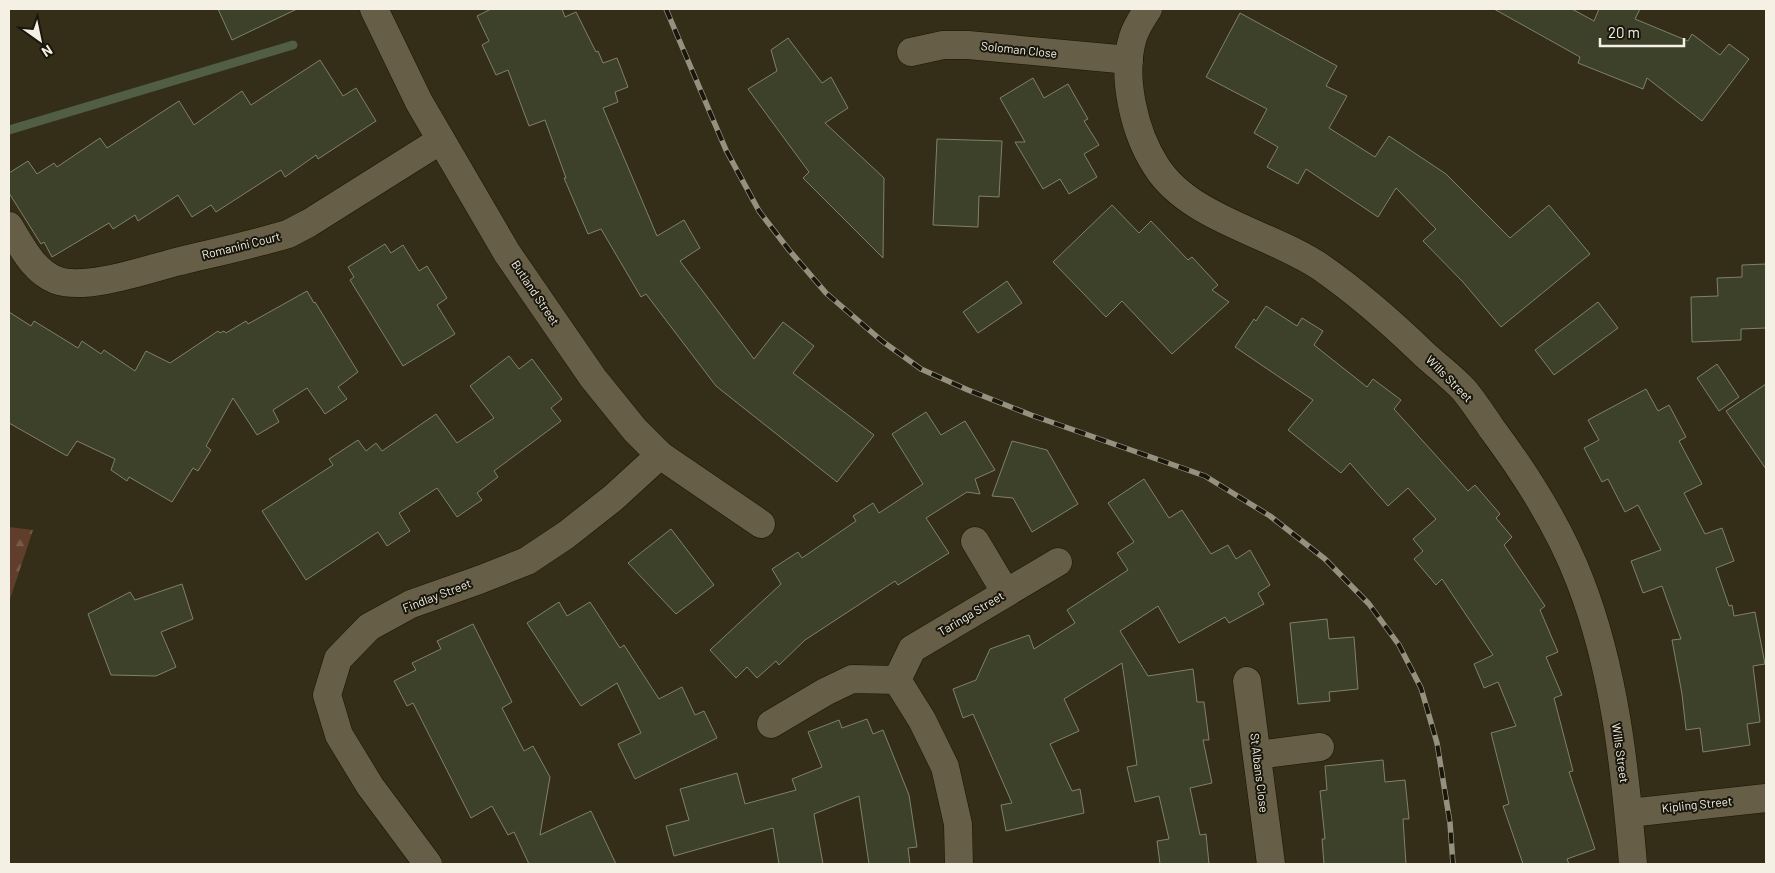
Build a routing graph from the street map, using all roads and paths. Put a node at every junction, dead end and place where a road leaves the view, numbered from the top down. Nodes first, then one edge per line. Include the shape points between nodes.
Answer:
1 (374, 9) edge
2 (1148, 9) edge
3 (911, 52) dead end
4 (1129, 60) junction
5 (441, 140) junction
6 (9, 226) edge
7 (18, 261) edge
8 (660, 455) junction
9 (761, 524) dead end
10 (975, 541) dead end
11 (1058, 562) dead end
12 (1006, 593) junction
13 (897, 680) junction
14 (1247, 681) dead end
15 (771, 724) dead end
16 (1320, 747) dead end
17 (1257, 755) junction
18 (1766, 798) edge
19 (1629, 813) junction
20 (428, 864) edge
21 (959, 864) edge
22 (1271, 864) edge
23 (1633, 864) edge

1 - 5 street, Butland Street
2 - 4 street, Wills Street via 1134,36
3 - 4 street, Soloman Close via 943,45 968,45
4 - 19 street, Wills Street via 1130,95 1138,128 1156,166 1179,192 1204,210 1307,259 1346,285 1464,391 1508,451 1562,537 1581,583 1611,689
5 - 7 street, Romanini Court via 288,234 89,283 56,280
5 - 8 street, Butland Street via 507,253 593,378
6 - 7 street, Romanini Court
8 - 9 street, Butland Street
8 - 20 street, Findlay Street via 613,498 527,561 411,604 368,627 338,659 327,695 339,735 370,786
10 - 12 street
11 - 12 street, Taringa Street
12 - 13 street, Taringa Street via 912,649
13 - 15 street via 852,679
13 - 21 street via 922,720 945,768 958,824
14 - 17 street, St Albans Close
16 - 17 street
17 - 22 street, St Albans Close
18 - 19 street, Kipling Street
19 - 23 street, Wills Street

